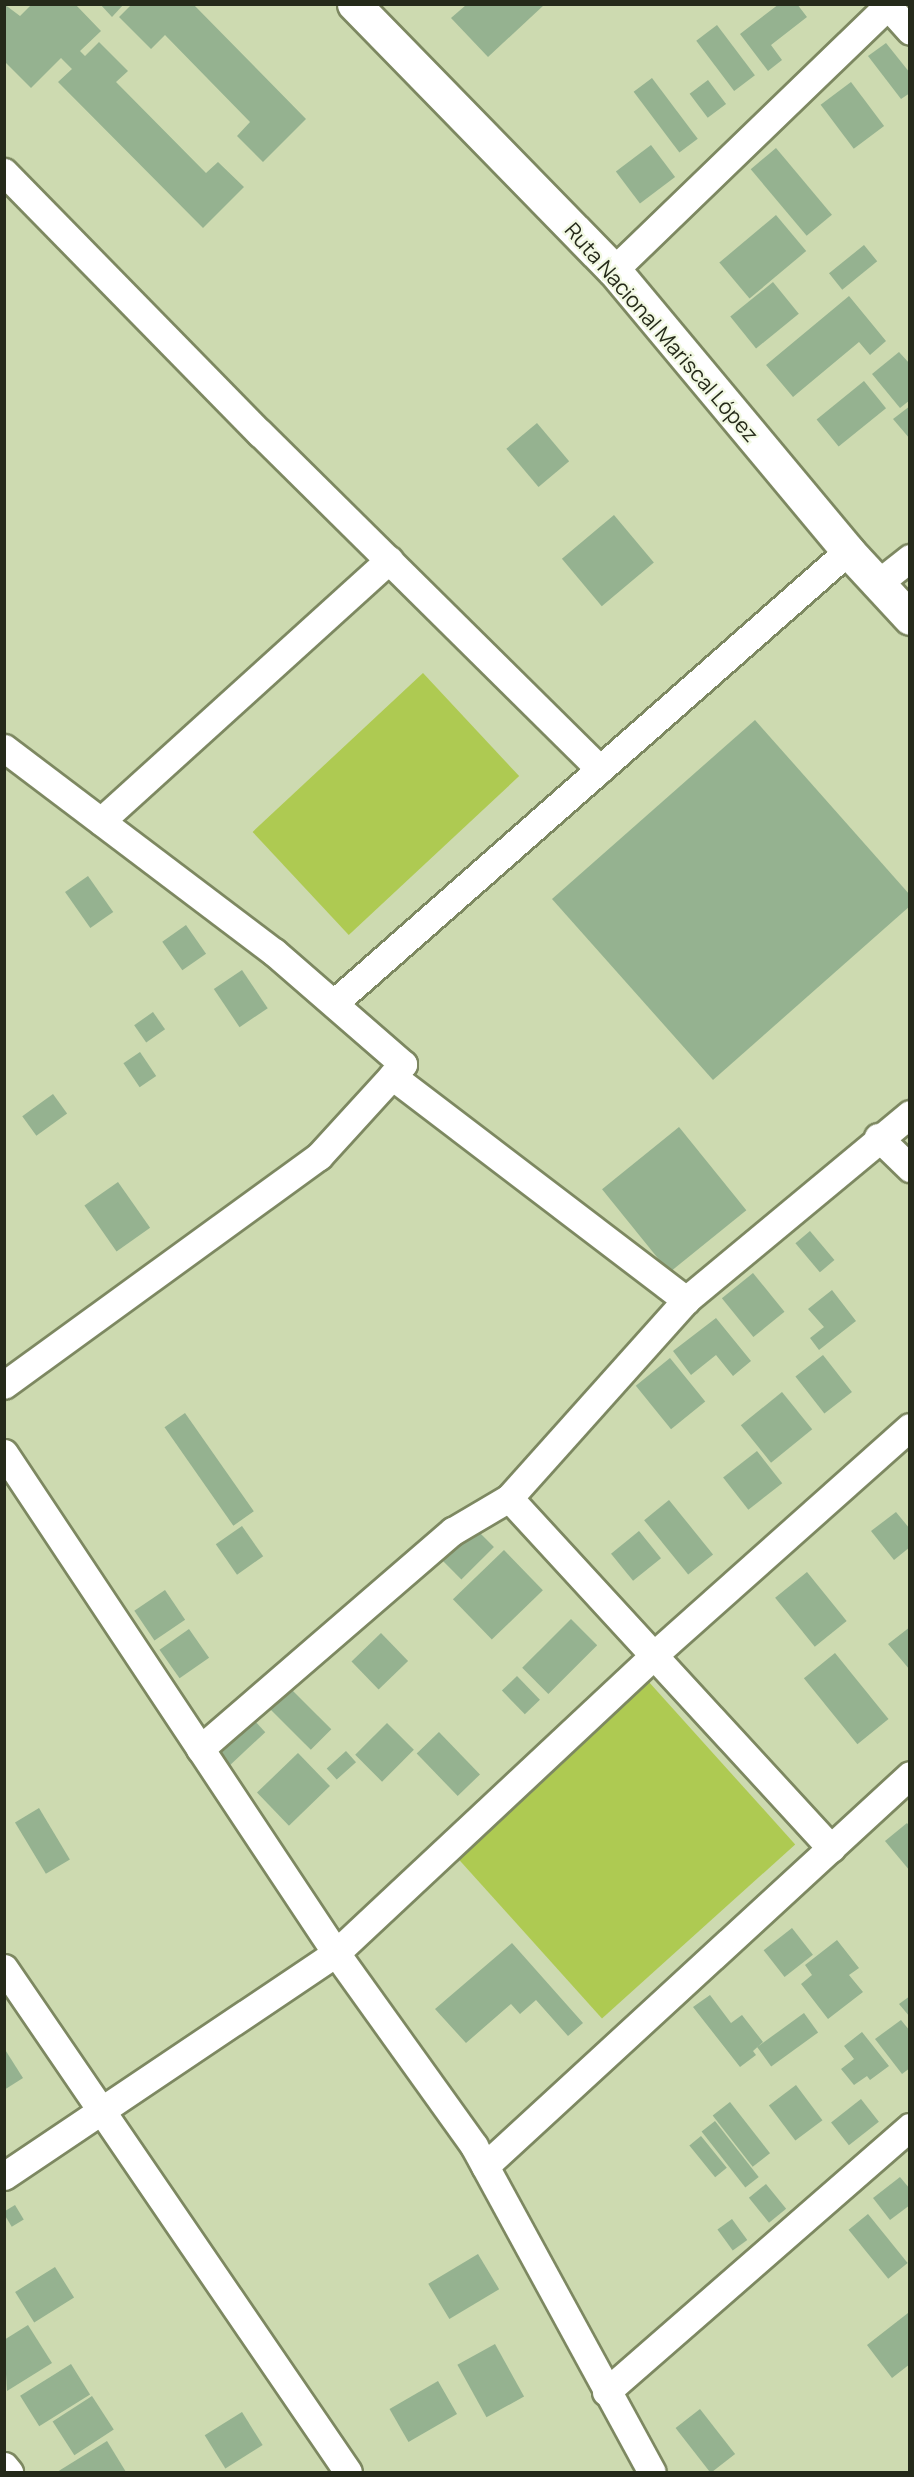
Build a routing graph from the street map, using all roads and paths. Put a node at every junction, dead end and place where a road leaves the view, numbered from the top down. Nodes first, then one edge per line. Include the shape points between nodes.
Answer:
1 (887, 5) edge
2 (365, 8) edge
3 (909, 31) edge
4 (4, 172) edge
5 (614, 270) junction
6 (848, 551) junction
7 (909, 558) edge
8 (389, 560) junction
9 (877, 584) junction
10 (909, 618) edge
11 (4, 748) edge
12 (600, 769) junction
13 (101, 821) junction
14 (334, 1003) junction
15 (392, 1076) junction
16 (909, 1114) edge
17 (878, 1137) junction
18 (909, 1168) edge
19 (686, 1300) junction
20 (4, 1385) edge
21 (909, 1427) edge
22 (4, 1453) edge
23 (509, 1498) junction
24 (654, 1654) junction
25 (200, 1749) junction
26 (909, 1775) edge
27 (831, 1848) junction
28 (336, 1953) junction
29 (4, 1968) edge
30 (100, 2109) junction
31 (909, 2127) edge
32 (485, 2166) junction
33 (4, 2176) edge
34 (606, 2392) junction
35 (4, 2466) edge
36 (641, 2468) edge
37 (9, 2472) edge
38 (348, 2472) edge

1 - 3 street
1 - 5 street
2 - 5 highway, Ruta Nacional Mariscal López
4 - 8 street
5 - 6 highway, Ruta Nacional Mariscal López
6 - 9 highway, Ruta Nacional Mariscal López
6 - 12 street
7 - 9 street
8 - 12 street
8 - 13 street
9 - 10 highway, Ruta Nacional Mariscal López
11 - 13 street
12 - 14 street
13 - 14 street via 274,951
14 - 15 street via 403,1064
15 - 19 street
15 - 20 street via 319,1156
16 - 17 street
17 - 18 street
17 - 19 street
19 - 23 street
21 - 24 street
22 - 25 street
23 - 24 street via 551,1548
23 - 25 street via 453,1531
24 - 27 street
24 - 28 street
25 - 28 street
26 - 27 street
27 - 32 street
28 - 30 street
28 - 32 street
29 - 30 street
30 - 33 street
30 - 38 street
31 - 34 street
32 - 34 street
34 - 36 street
35 - 37 street

